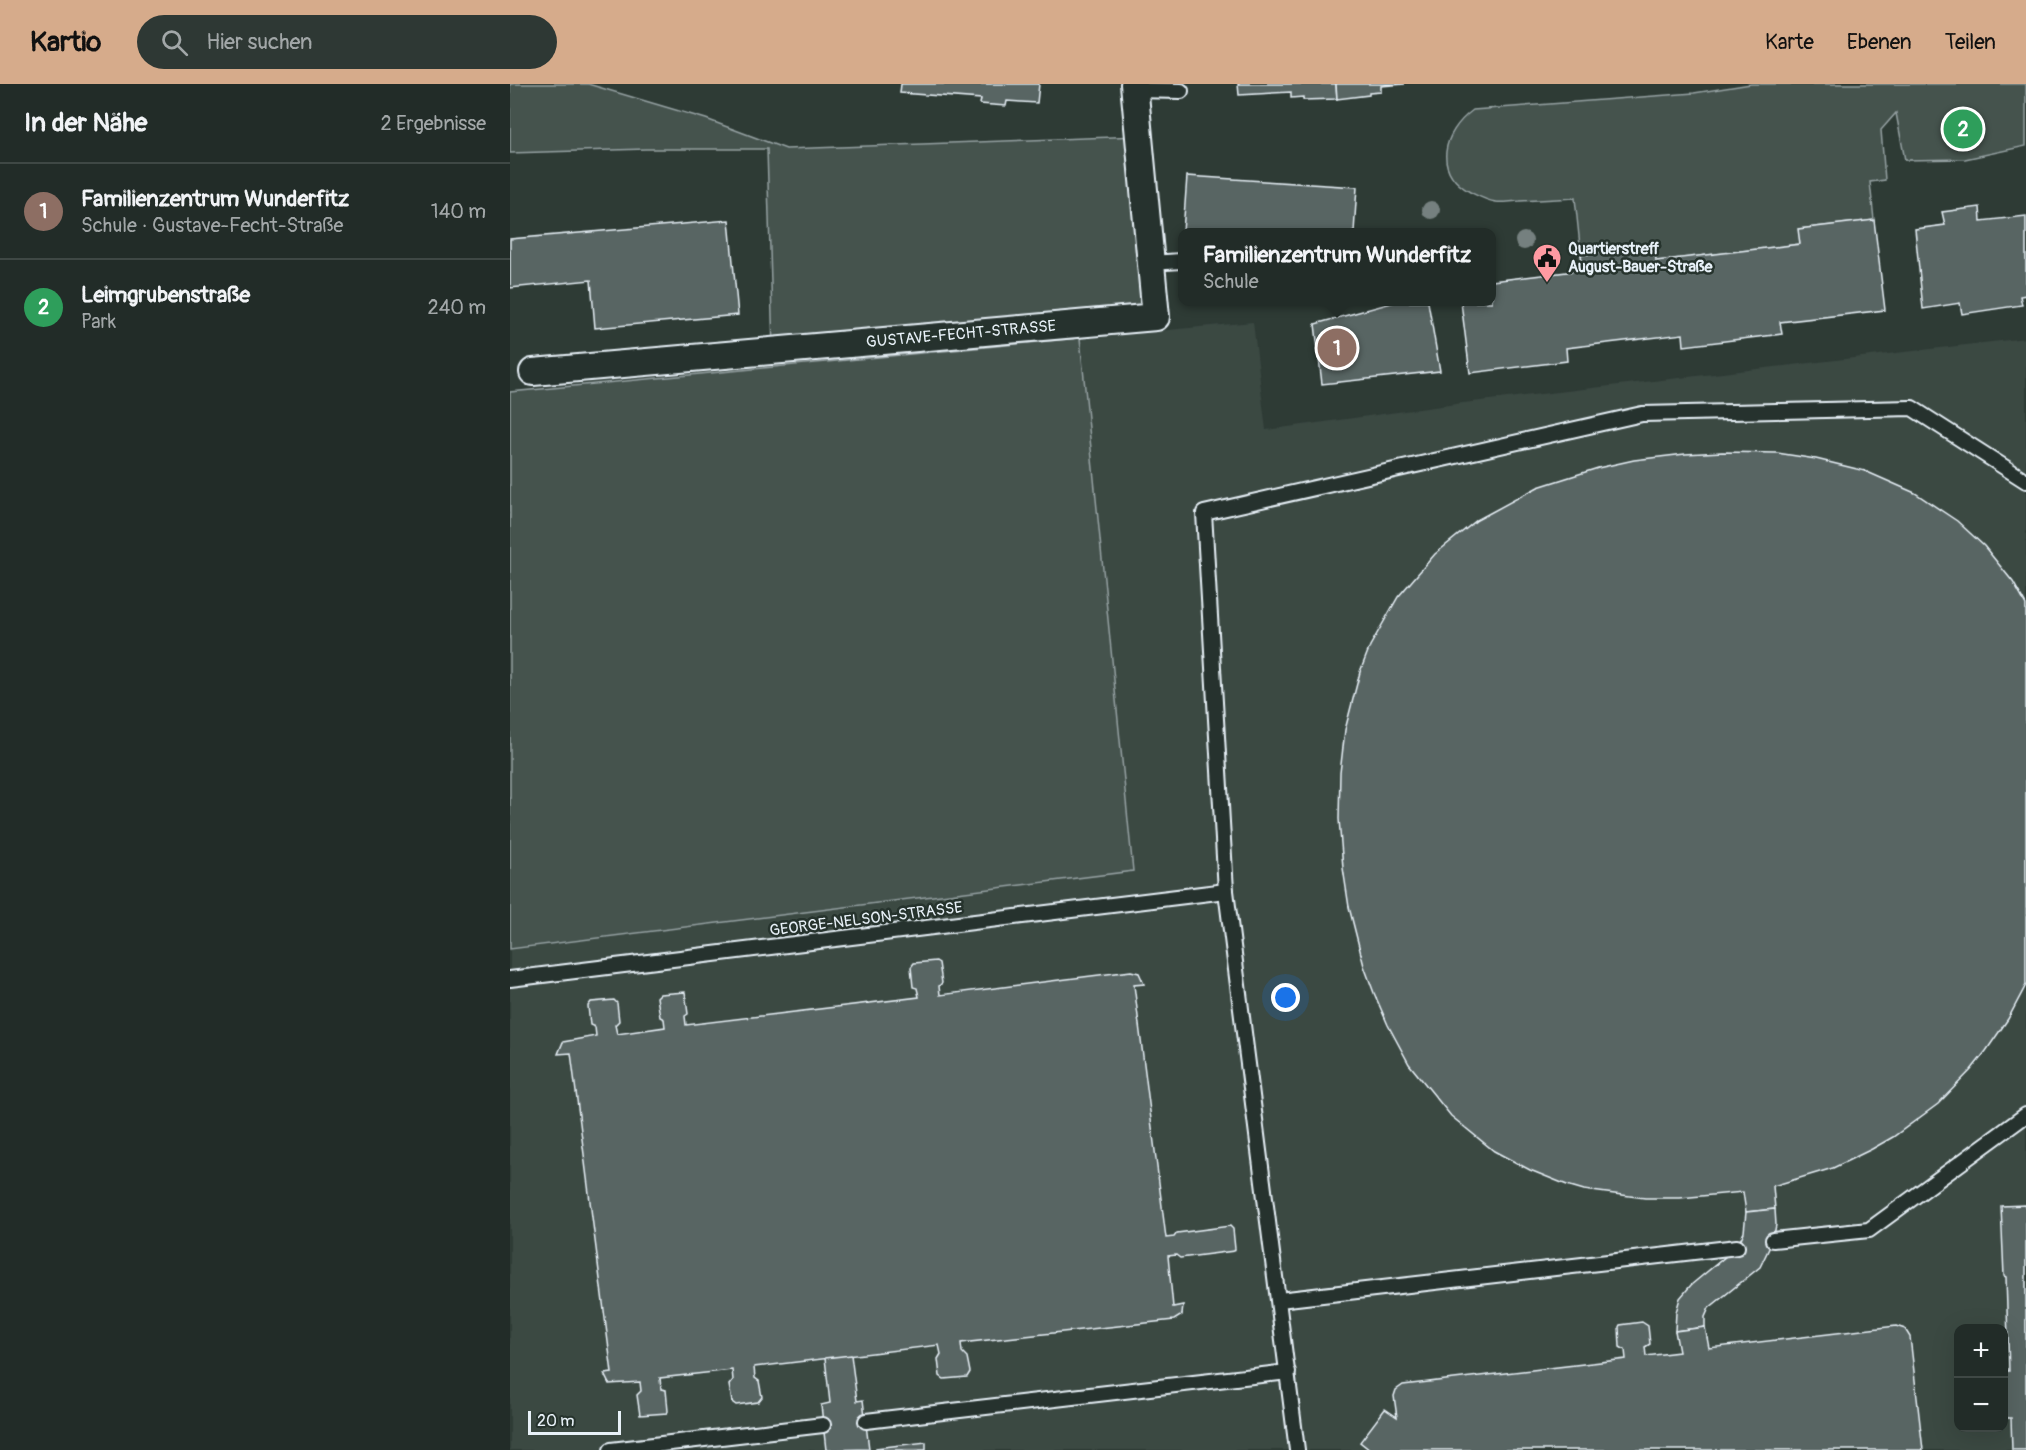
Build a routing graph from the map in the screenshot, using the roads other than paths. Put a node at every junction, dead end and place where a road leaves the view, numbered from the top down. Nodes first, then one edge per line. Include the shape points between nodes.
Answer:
1 (1134, 87) edge
2 (1174, 89) edge
3 (1178, 261) edge
4 (1151, 263) junction
5 (532, 372) dead end
6 (2026, 481) edge
7 (1226, 891) junction
8 (510, 979) edge
9 (2026, 1115) edge
10 (1773, 1240) dead end
11 (1737, 1247) dead end
12 (1279, 1300) junction
13 (1288, 1372) junction
14 (866, 1421) dead end
15 (823, 1425) dead end
16 (611, 1450) edge
17 (1297, 1450) edge

1 - 2 lane
1 - 4 street, GUSTAVE-FECHT-STRASSE
3 - 4 lane
4 - 5 street, GUSTAVE-FECHT-STRASSE via 1156,317
6 - 7 lane via 1912,408 1642,414 1204,513
7 - 8 lane, GEORGE-NELSON-STRASSE
7 - 12 lane
9 - 10 lane via 1869,1230
11 - 12 lane
12 - 13 lane
13 - 14 lane
13 - 17 lane
15 - 16 lane

